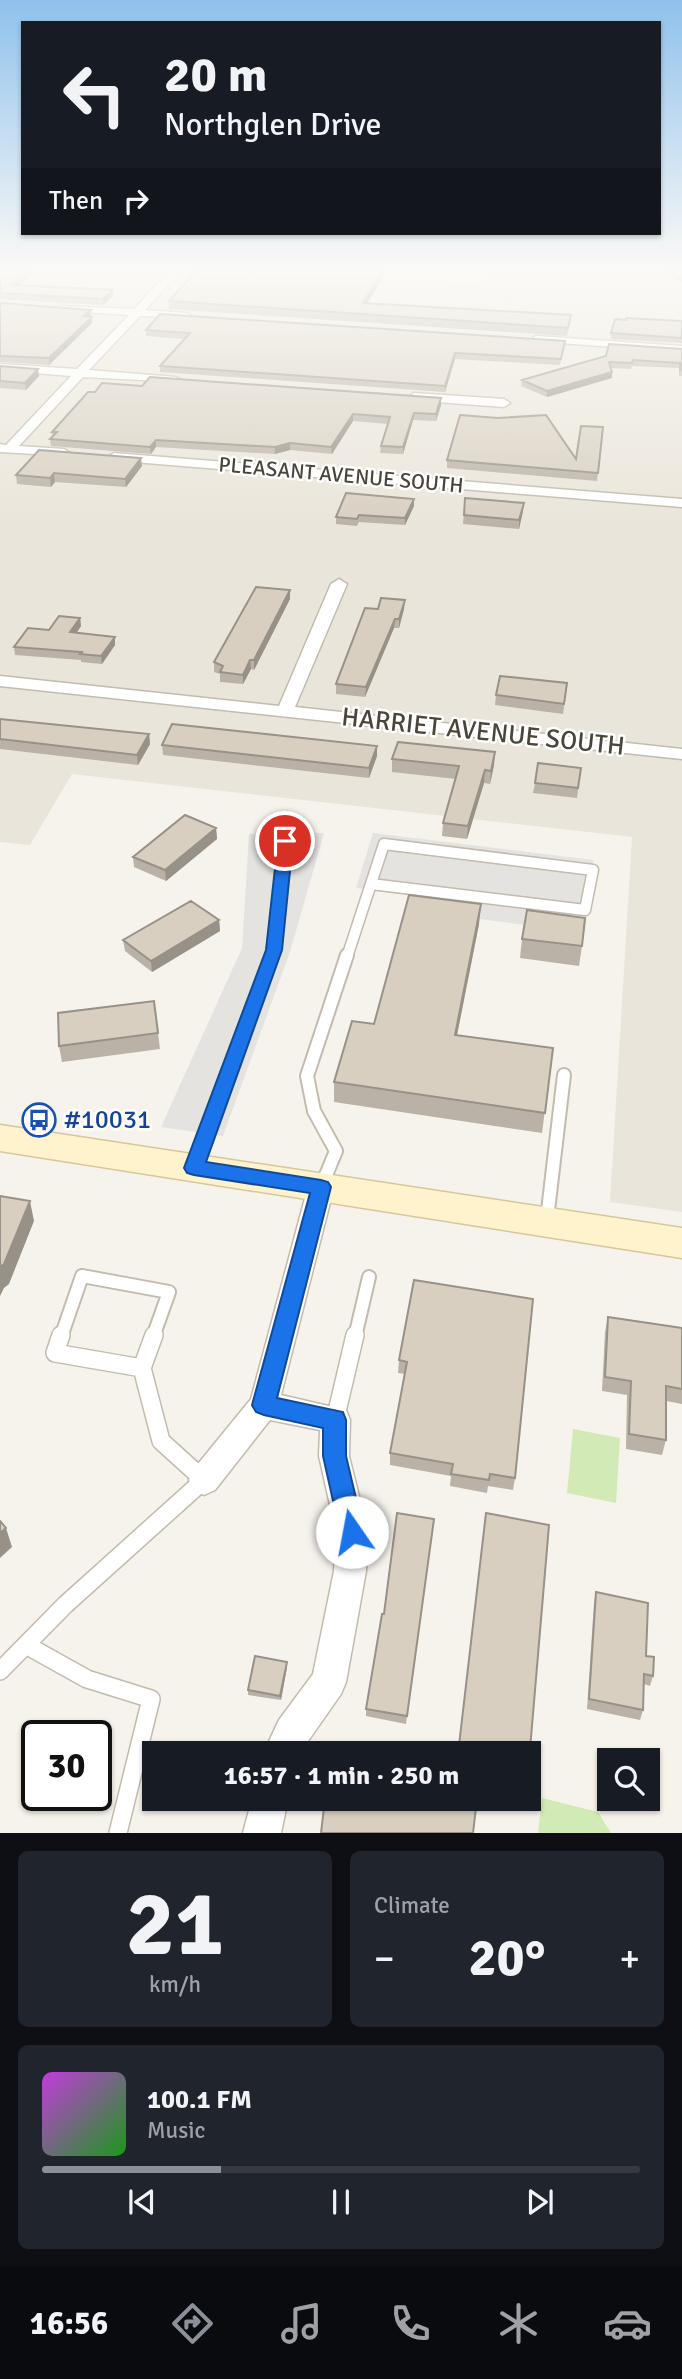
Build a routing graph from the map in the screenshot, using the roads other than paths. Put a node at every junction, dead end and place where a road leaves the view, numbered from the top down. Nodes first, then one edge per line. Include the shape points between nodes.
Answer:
1 (96, 357) edge
2 (0, 367) edge
3 (81, 373) junction
4 (190, 381) edge
5 (395, 395) edge
6 (504, 403) dead end
7 (5, 448) edge
8 (78, 454) edge
9 (106, 456) edge
10 (682, 503) edge
11 (339, 584) dead end
12 (0, 681) edge
13 (285, 711) junction
14 (682, 754) edge
15 (285, 841) dead end
16 (371, 884) junction
17 (564, 1075) dead end
18 (0, 1138) edge
19 (194, 1168) junction
20 (321, 1187) junction
21 (546, 1222) junction
22 (682, 1243) edge
23 (369, 1277) dead end
24 (142, 1368) junction
25 (264, 1405) junction
26 (335, 1420) junction
27 (204, 1480) junction
28 (26, 1645) junction
29 (0, 1671) edge
30 (287, 1741) edge
31 (267, 1811) edge
32 (118, 1833) edge
33 (262, 1833) edge

1 - 3 street
2 - 3 street
3 - 4 street
3 - 7 street
5 - 6 street
7 - 8 street
9 - 10 street, PLEASANT AVENUE SOUTH
11 - 13 street
12 - 13 street, HARRIET AVENUE SOUTH
13 - 14 street, HARRIET AVENUE SOUTH
15 - 19 lane via 274,950
16 - 16 lane via 384,844 593,870 584,910
16 - 20 lane via 307,1076 314,1111 335,1151
17 - 21 lane
18 - 19 street
19 - 20 street
20 - 21 street
20 - 25 street
21 - 22 street
23 - 26 lane
24 - 24 lane via 169,1292 82,1276 55,1353
24 - 27 lane via 161,1441
25 - 26 street
25 - 27 street
26 - 30 street via 334,1456 352,1532 350,1571 329,1682
27 - 28 lane
28 - 29 lane
28 - 32 lane via 87,1678 152,1699
31 - 33 street

